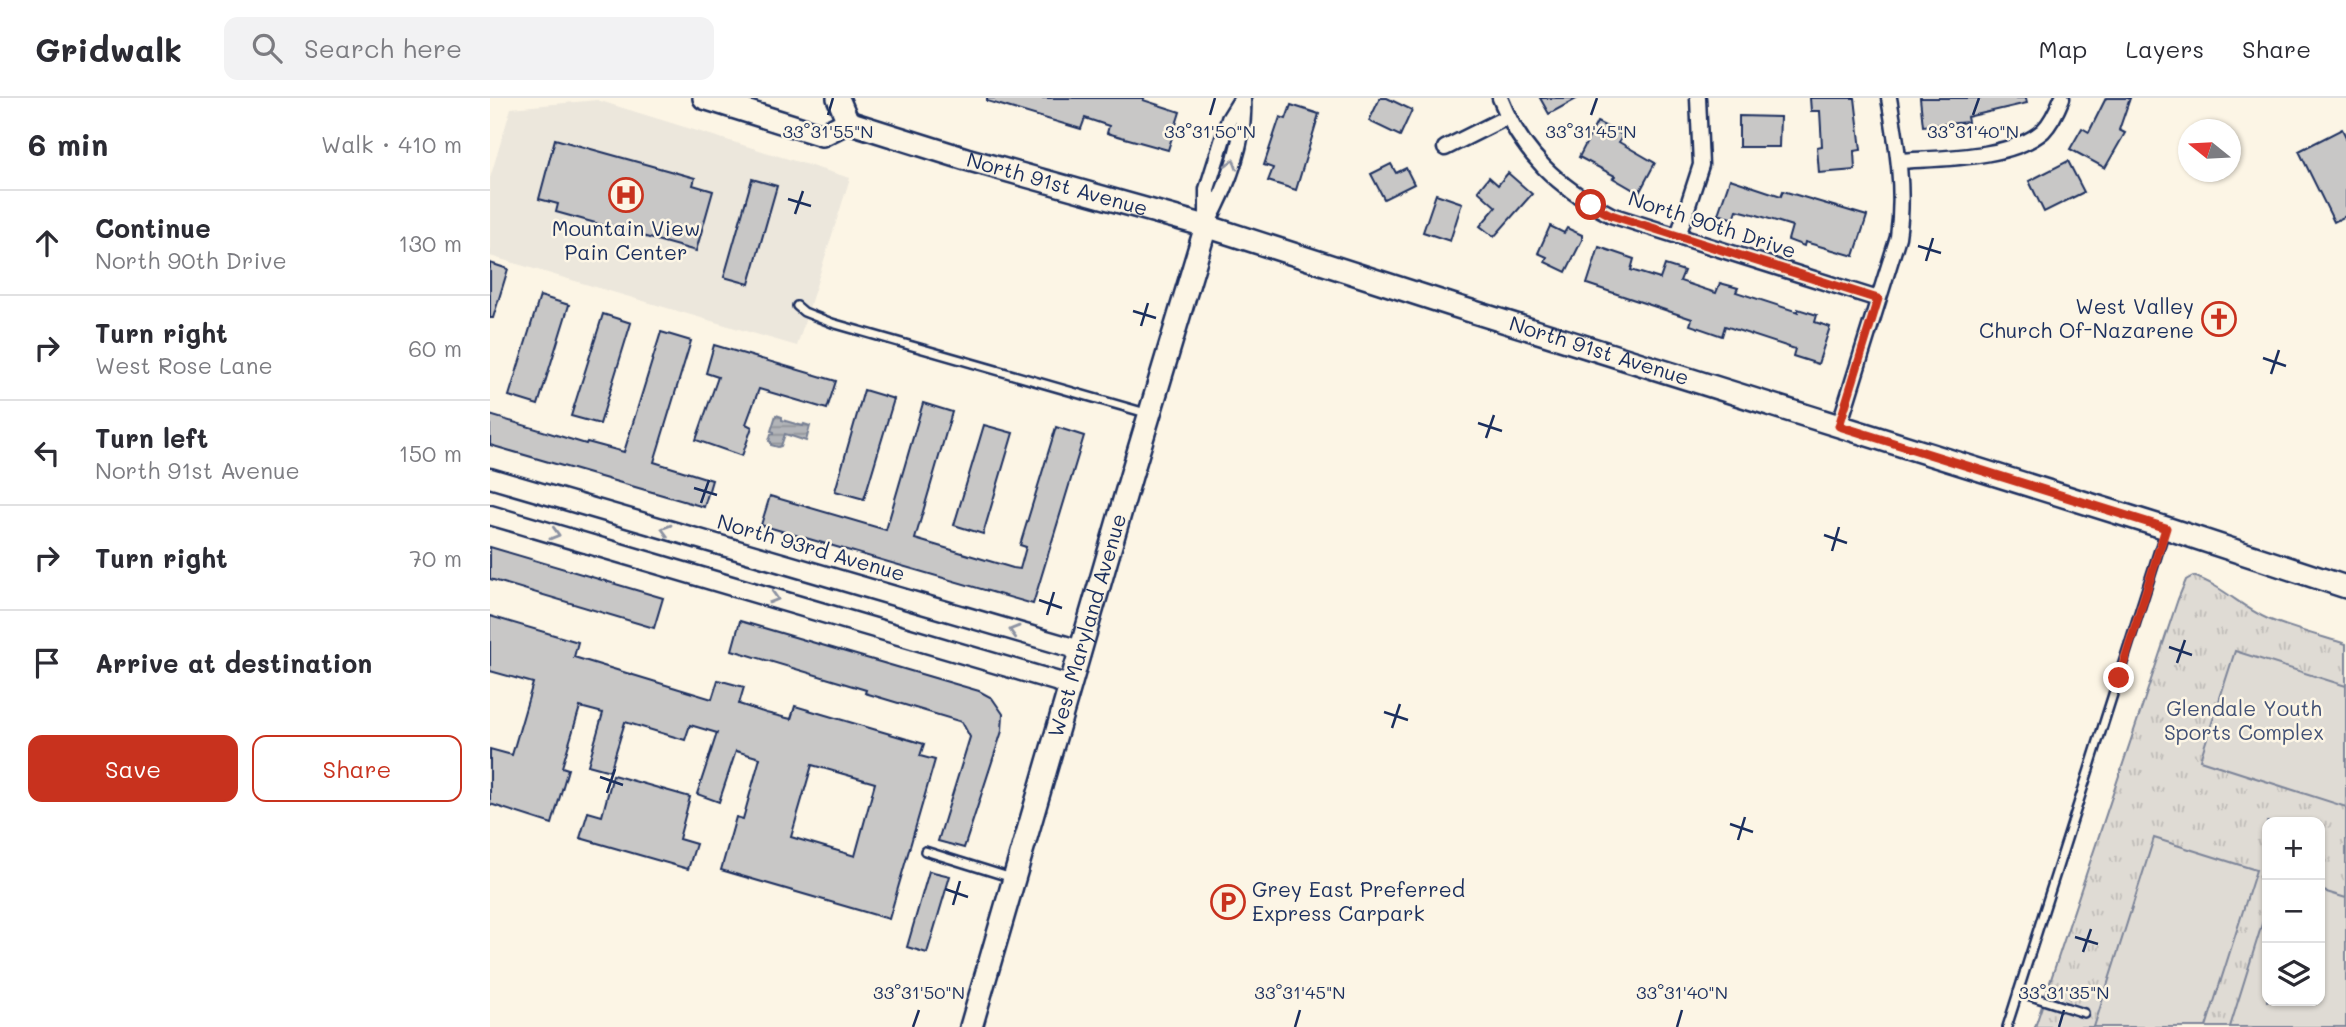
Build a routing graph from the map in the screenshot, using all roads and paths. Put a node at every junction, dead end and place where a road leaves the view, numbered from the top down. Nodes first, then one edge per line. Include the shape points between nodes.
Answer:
1 (704, 98) edge
2 (838, 98) edge
3 (1243, 98) edge
4 (1500, 98) edge
5 (1698, 98) edge
6 (1889, 98) edge
7 (2062, 98) edge
8 (1507, 117) junction
9 (848, 122) junction
10 (1445, 148) dead end
11 (1900, 161) junction
12 (1206, 226) junction
13 (1678, 236) junction
14 (1878, 299) junction
15 (797, 306) dead end
16 (1150, 414) junction
17 (1839, 426) junction
18 (490, 478) edge
19 (490, 515) edge
20 (2166, 528) junction
21 (2346, 587) edge
22 (1080, 650) junction
23 (1069, 685) junction
24 (925, 851) dead end
25 (1014, 878) junction
26 (2018, 992) junction
27 (2084, 1013) dead end
28 (971, 1027) edge
29 (2007, 1027) edge

1 - 9 main road via 822,135
2 - 9 main road
3 - 12 street, West Maryland Avenue via 1245,117 1239,143 1223,195
4 - 8 street, North 90th Drive
5 - 13 street via 1701,165
6 - 11 street
7 - 11 street via 2043,131 2009,150
8 - 10 street
8 - 13 street, North 90th Drive via 1534,157 1573,194 1611,215
9 - 12 main road, North 91st Avenue
11 - 14 street via 1898,237
12 - 16 main road, West Maryland Avenue
12 - 17 main road, North 91st Avenue
13 - 14 street, North 90th Drive
14 - 17 street
15 - 16 lane via 832,323
16 - 22 main road, West Maryland Avenue
17 - 20 main road, North 91st Avenue
22 -> 18 street, North 93rd Avenue
19 -> 23 street
20 - 21 main road, North 91st Avenue
20 - 26 lane
22 - 23 main road, West Maryland Avenue
23 - 25 main road, West Maryland Avenue
24 - 25 lane
25 - 28 main road, West Maryland Avenue
26 - 27 lane
26 - 29 lane

